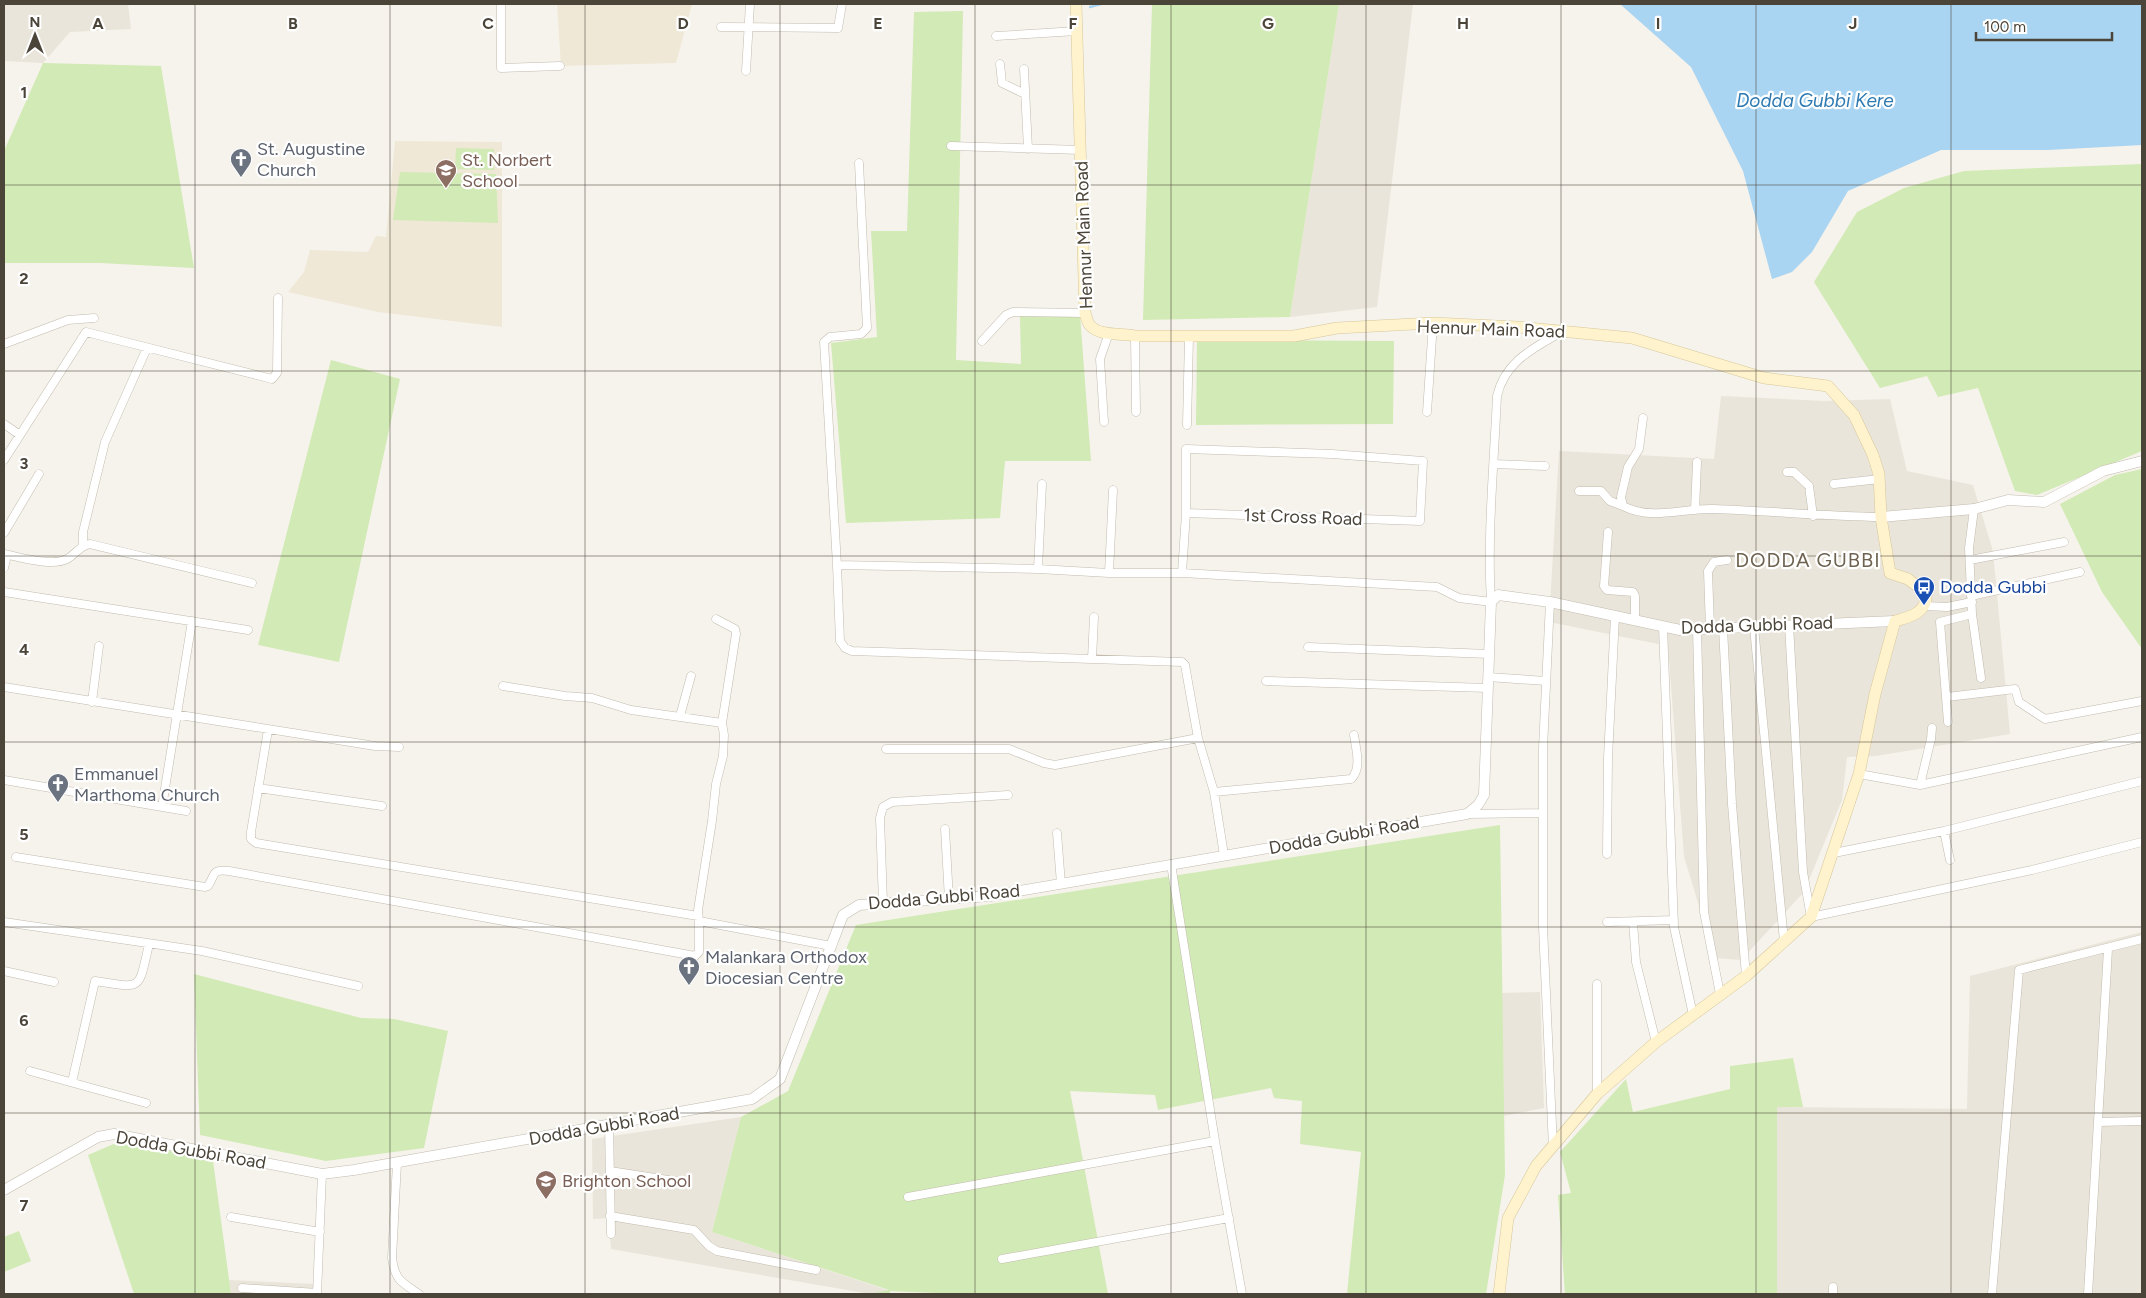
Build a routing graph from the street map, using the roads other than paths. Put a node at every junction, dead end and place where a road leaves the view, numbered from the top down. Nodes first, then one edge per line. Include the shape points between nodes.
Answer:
1 (500, 4) edge
2 (750, 4) edge
3 (842, 4) edge
4 (1076, 4) edge
5 (721, 27) dead end
6 (748, 27) junction
7 (1077, 31) junction
8 (996, 36) dead end
9 (1000, 64) dead end
10 (560, 66) dead end
11 (1024, 69) dead end
12 (746, 71) dead end
13 (1025, 94) junction
14 (951, 146) dead end
15 (1028, 148) junction
16 (1081, 150) junction
17 (859, 163) dead end
18 (278, 298) dead end
19 (1085, 313) junction
20 (94, 318) dead end
21 (1433, 323) junction
22 (1563, 331) junction
23 (1109, 333) junction
24 (1135, 336) junction
25 (1189, 336) junction
26 (982, 341) dead end
27 (4, 344) edge
28 (147, 348) junction
29 (1136, 412) dead end
30 (1427, 412) dead end
31 (1643, 418) dead end
32 (1104, 422) dead end
33 (4, 424) edge
34 (1187, 425) dead end
35 (20, 435) junction
36 (4, 460) edge
37 (2142, 461) edge
38 (1697, 462) dead end
39 (1494, 464) junction
40 (1545, 466) dead end
41 (1787, 472) dead end
42 (39, 474) dead end
43 (1880, 478) junction
44 (1042, 484) dead end
45 (1834, 484) dead end
46 (1113, 490) dead end
47 (1579, 491) dead end
48 (1623, 506) junction
49 (1974, 509) junction
50 (1695, 510) junction
51 (1186, 513) junction
52 (1813, 516) junction
53 (1881, 517) junction
54 (1608, 532) dead end
55 (4, 533) edge
56 (2064, 542) dead end
57 (83, 545) junction
58 (5, 554) edge
59 (1727, 560) dead end
60 (1970, 560) junction
61 (837, 565) junction
62 (4, 568) edge
63 (1038, 569) junction
64 (2080, 572) dead end
65 (1109, 573) junction
66 (1182, 573) junction
67 (252, 583) dead end
68 (4, 592) edge
69 (1971, 599) junction
70 (1491, 602) junction
71 (1550, 602) junction
72 (1924, 606) junction
73 (1972, 614) junction
74 (1615, 616) junction
75 (1094, 617) dead end
76 (716, 619) dead end
77 (1635, 620) junction
78 (1895, 621) junction
79 (192, 622) junction
80 (1940, 622) junction
81 (1789, 625) junction
82 (1663, 626) junction
83 (1754, 627) junction
84 (1710, 628) junction
85 (1723, 628) junction
86 (1697, 629) junction
87 (248, 630) dead end
88 (99, 646) dead end
89 (1308, 647) dead end
90 (1489, 654) junction
91 (1092, 659) junction
92 (691, 676) dead end
93 (1488, 677) junction
94 (1981, 678) dead end
95 (1266, 681) dead end
96 (1546, 681) junction
97 (503, 686) dead end
98 (4, 687) edge
99 (1488, 688) junction
100 (1947, 697) junction
101 (2142, 701) edge
102 (92, 702) junction
103 (177, 715) junction
104 (680, 716) junction
105 (1948, 722) dead end
106 (722, 723) junction
107 (1932, 728) dead end
108 (268, 730) junction
109 (1354, 736) dead end
110 (2142, 737) edge
111 (1198, 738) junction
112 (399, 747) dead end
113 (886, 749) dead end
114 (1859, 774) junction
115 (4, 780) edge
116 (2142, 780) edge
117 (1920, 785) junction
118 (258, 788) junction
119 (1214, 792) junction
120 (1008, 796) dead end
121 (382, 806) dead end
122 (162, 807) junction
123 (186, 811) dead end
124 (1543, 813) junction
125 (1467, 814) junction
126 (945, 829) dead end
127 (1944, 831) junction
128 (1057, 833) dead end
129 (2142, 842) edge
130 (1834, 853) junction
131 (1607, 854) dead end
132 (1224, 855) junction
133 (16, 857) dead end
134 (1950, 860) dead end
135 (1171, 864) junction
136 (1061, 884) junction
137 (949, 899) junction
138 (883, 903) junction
139 (1811, 917) junction
140 (699, 918) junction
141 (1674, 920) junction
142 (4, 922) edge
143 (1607, 922) dead end
144 (1633, 922) junction
145 (2142, 939) edge
146 (1784, 941) junction
147 (149, 944) junction
148 (831, 946) junction
149 (2108, 949) junction
150 (4, 971) edge
151 (1746, 976) junction
152 (54, 982) dead end
153 (1597, 984) dead end
154 (358, 986) dead end
155 (1720, 994) junction
156 (1693, 1015) junction
157 (1656, 1042) junction
158 (30, 1071) dead end
159 (72, 1082) junction
160 (1597, 1094) junction
161 (146, 1103) dead end
162 (2142, 1121) edge
163 (2098, 1122) junction
164 (609, 1125) junction
165 (1215, 1141) junction
166 (1554, 1147) junction
167 (397, 1163) junction
168 (610, 1171) junction
169 (322, 1174) junction
170 (687, 1183) dead end
171 (4, 1190) edge
172 (908, 1197) dead end
173 (610, 1216) junction
174 (231, 1217) dead end
175 (1228, 1218) junction
176 (320, 1232) junction
177 (611, 1234) dead end
178 (1002, 1259) dead end
179 (816, 1270) dead end
180 (242, 1288) dead end
181 (317, 1294) edge
182 (419, 1294) edge
183 (1242, 1294) edge
184 (1499, 1294) edge
185 (1992, 1294) edge
186 (2088, 1294) edge

1 - 10 street via 501,68
2 - 6 street
3 - 6 street via 838,28
4 - 7 main road, Hennur Main Road
5 - 6 street
6 - 12 street
7 - 8 street
7 - 16 main road, Hennur Main Road
9 - 13 street via 1002,83
11 - 13 street
13 - 15 street
14 - 15 street
15 - 16 street
16 - 19 main road, Hennur Main Road
17 - 61 street via 867,328 862,334 830,337 824,342
18 - 28 street via 277,373 272,379
19 - 23 main road, Hennur Main Road via 1089,325
19 - 26 street via 1013,312 1006,315
20 - 27 street via 68,320
21 - 22 main road, Hennur Main Road
21 - 25 main road, Hennur Main Road via 1337,328 1294,336
21 - 30 street
22 - 39 street via 1527,353 1505,372 1497,396
22 - 43 main road, Hennur Main Road via 1632,338 1764,378 1828,386 1854,415
23 - 24 main road, Hennur Main Road
23 - 32 street via 1100,359
24 - 25 main road, Hennur Main Road
24 - 29 street
25 - 34 street
28 - 35 street via 86,332
28 - 57 street via 105,442 83,532
31 - 48 street via 1639,449 1628,467 1621,497
33 - 35 street
35 - 36 street
37 - 49 street via 2103,471 2044,502 2008,500
38 - 50 street
39 - 40 street
39 - 70 street
41 - 52 street via 1794,472 1809,486
42 - 55 street
43 - 45 street
43 - 53 main road, Hennur Main Road
44 - 63 street
46 - 65 street
47 - 48 street via 1601,491 1610,501
48 - 50 street via 1635,512 1657,514
49 - 53 street
49 - 60 street
50 - 52 street
51 - 51 street, 1st Cross Road via 1186,450 1423,460 1420,521
51 - 66 street
52 - 53 street
53 - 72 main road, Hennur Main Road via 1890,573 1908,578 1920,586 1926,593
54 - 77 street via 1604,586 1607,590 1633,592
56 - 60 street
57 - 58 street via 66,559 55,561
57 - 67 street via 90,544
58 - 62 street
59 - 84 street via 1714,562 1708,570
60 - 69 street
61 - 63 street
61 - 91 street via 840,641 845,648
63 - 65 street
64 - 69 street
65 - 66 street
66 - 70 street via 1437,587 1459,598
68 - 79 street
69 - 72 street via 1947,607
69 - 73 street
70 - 71 street, Dodda Gubbi Road via 1498,595
70 - 90 street
71 - 74 street, Dodda Gubbi Road
71 - 96 street
72 - 78 main road via 1914,615
72 - 80 street via 1938,615
73 - 80 street
73 - 94 street
74 - 77 street, Dodda Gubbi Road
74 - 131 street
75 - 91 street
76 - 106 street via 732,627 736,634
77 - 82 street, Dodda Gubbi Road
78 - 81 street, Dodda Gubbi Road
78 - 114 main road via 1875,694
79 - 87 street
79 - 103 street
80 - 100 street
81 - 83 street, Dodda Gubbi Road
81 - 139 street via 1803,872
82 - 86 street, Dodda Gubbi Road
82 - 141 street
83 - 85 street, Dodda Gubbi Road
83 - 146 street
84 - 85 street, Dodda Gubbi Road
84 - 86 street, Dodda Gubbi Road
85 - 151 street via 1732,804
86 - 155 street via 1704,912
88 - 102 street
89 - 90 street
90 - 93 street
91 - 111 street via 1182,662
92 - 104 street
93 - 96 street
93 - 99 street
95 - 99 street
96 - 124 street
97 - 104 street via 592,698 631,710
98 - 102 street
99 - 125 street via 1484,795
100 - 101 street via 2015,689 2019,702 2045,719
100 - 105 street
102 - 103 street
103 - 108 street
103 - 122 street
104 - 106 street
106 - 140 street via 722,756
107 - 117 street
108 - 112 street
108 - 118 street
109 - 119 street via 1357,768 1351,779
110 - 117 street
111 - 113 street via 1055,765 1009,749
111 - 119 street
114 - 117 street
114 - 130 main road
115 - 122 street
116 - 127 street
118 - 121 street
118 - 140 street via 251,832 251,839 256,843
119 - 132 street
120 - 138 street via 892,802 883,807 880,818
122 - 123 street
124 - 125 street
124 - 166 street via 1543,927
125 - 132 street, Dodda Gubbi Road
126 - 137 street
127 - 130 street
127 - 134 street
128 - 136 street
129 - 139 street via 2032,870
130 - 139 main road
132 - 135 street, Dodda Gubbi Road
133 - 140 street via 205,887 217,871 229,871 695,956 699,952
135 - 136 street, Dodda Gubbi Road
135 - 165 street
136 - 137 street, Dodda Gubbi Road
137 - 138 street, Dodda Gubbi Road
138 - 148 street, Dodda Gubbi Road via 859,905 843,915
139 - 146 main road
140 - 148 street
141 - 144 street
141 - 156 street
142 - 147 street
143 - 144 street
144 - 157 street via 1635,956
145 - 149 street
146 - 151 main road
147 - 154 street via 202,950
147 - 159 street via 141,980 136,985 94,981
148 - 164 street, Dodda Gubbi Road via 780,1079 752,1099
149 - 163 street
149 - 185 street via 2025,967 2017,974
150 - 152 street
151 - 155 main road
153 - 160 street
155 - 156 main road
156 - 157 main road
157 - 160 main road
158 - 159 street
159 - 161 street
160 - 166 main road
162 - 163 street
163 - 186 street
164 - 167 street, Dodda Gubbi Road
164 - 168 street
165 - 172 street
165 - 175 street
166 - 184 main road via 1536,1166 1508,1218
167 - 169 street, Dodda Gubbi Road
167 - 182 street via 394,1272 398,1280
168 - 170 street
168 - 173 street
169 - 171 street, Dodda Gubbi Road via 114,1134 98,1137
169 - 176 street
173 - 177 street
173 - 179 street via 694,1230 718,1251
174 - 176 street
175 - 178 street
175 - 183 street
176 - 181 street
180 - 181 street

